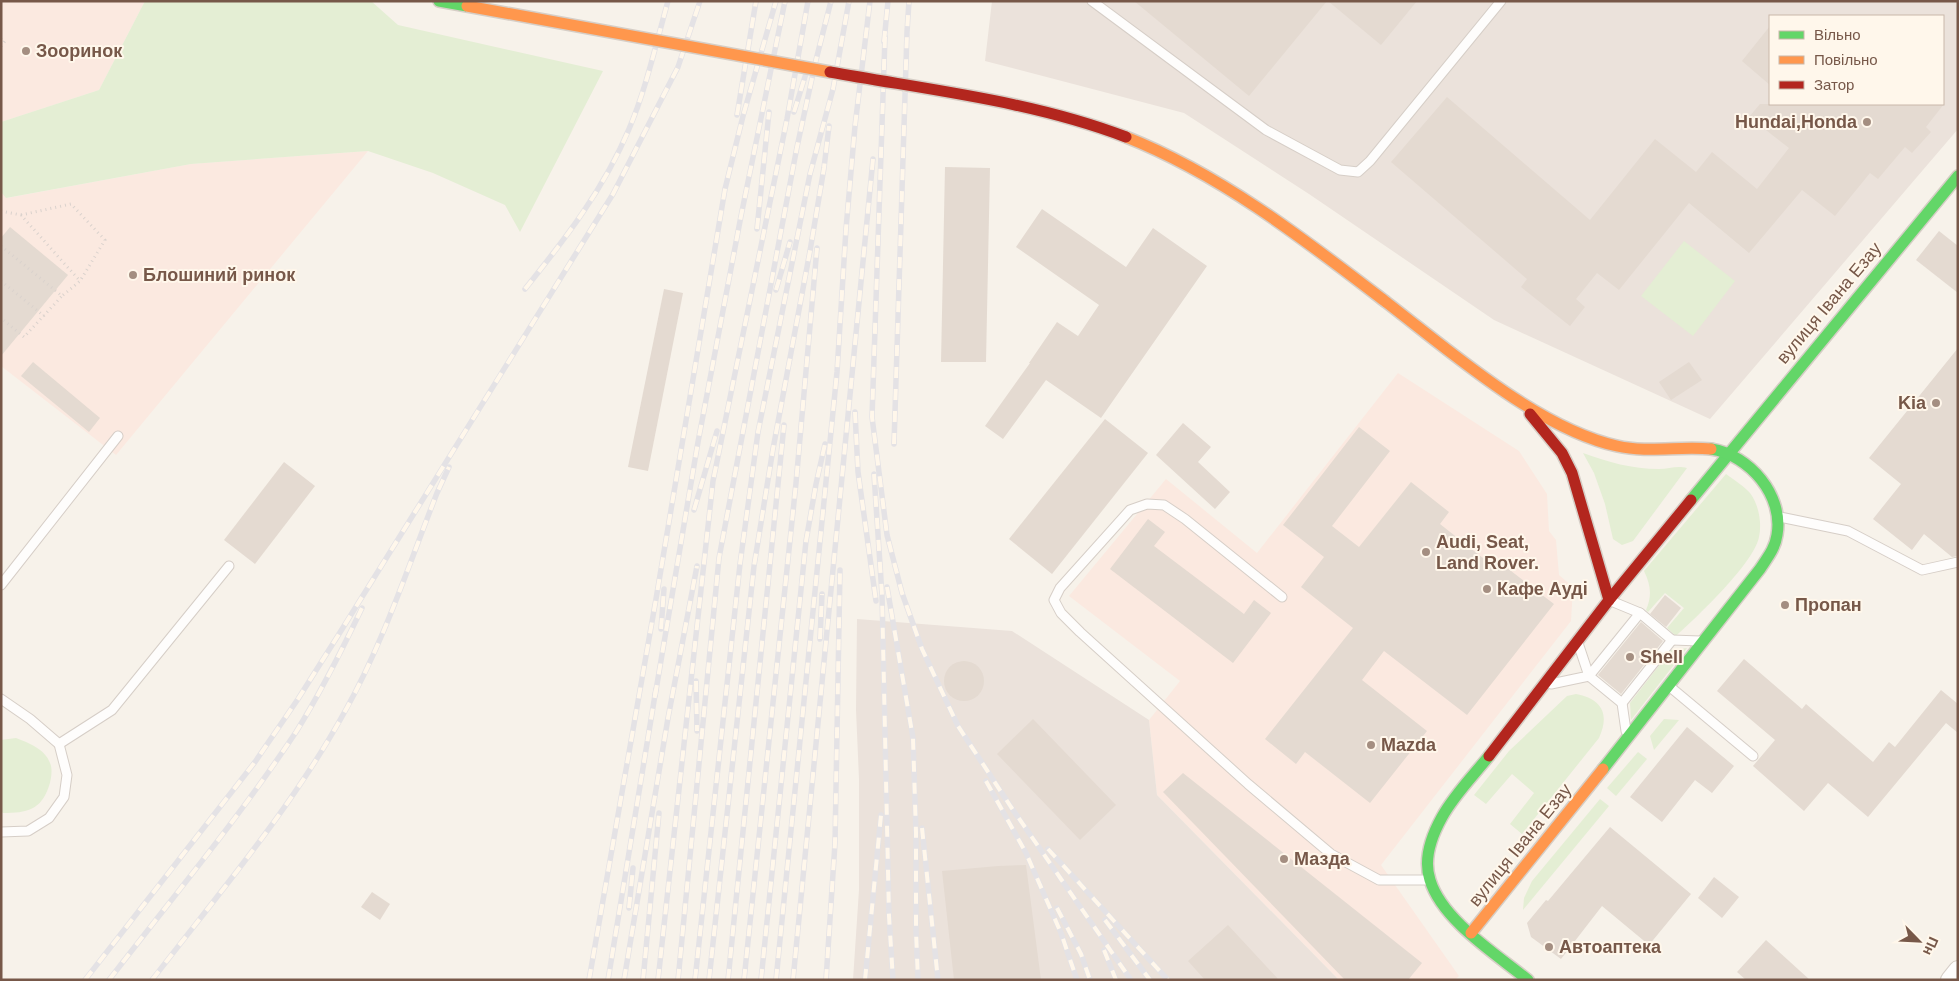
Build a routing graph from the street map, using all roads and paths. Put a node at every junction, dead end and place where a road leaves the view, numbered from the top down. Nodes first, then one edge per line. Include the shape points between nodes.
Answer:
1 (439, 1) edge
2 (1092, 1) edge
3 (1501, 1) edge
4 (1, 38) edge
5 (1, 46) edge
6 (1958, 176) edge
7 (1, 211) edge
8 (21, 215) junction
9 (1, 246) edge
10 (1, 281) edge
11 (80, 281) junction
12 (62, 296) junction
13 (44, 316) junction
14 (1, 318) edge
15 (1520, 402) junction
16 (118, 436) dead end
17 (1728, 453) junction
18 (1778, 516) junction
19 (1958, 562) edge
20 (229, 566) dead end
21 (1, 585) edge
22 (1282, 597) dead end
23 (1609, 600) junction
24 (1640, 613) junction
25 (1577, 640) junction
26 (1672, 640) junction
27 (1703, 642) junction
28 (1589, 676) junction
29 (1544, 686) junction
30 (1669, 686) junction
31 (1, 699) edge
32 (1622, 703) junction
33 (1627, 739) junction
34 (59, 744) junction
35 (1753, 756) dead end
36 (1, 832) edge
37 (1430, 880) junction
38 (1471, 933) junction
39 (1958, 970) edge
40 (1528, 980) edge
41 (1950, 980) edge

1 - 15 main road, bridge via 1018,106 1092,125 1138,142 1184,163 1265,212
2 - 3 lane via 1266,130 1340,170 1358,172
4 - 5 path via 5,41
6 - 17 main road, вулиця Івана Езау
7 - 8 path
8 - 11 path
8 - 11 path via 70,204 105,240
9 - 12 path
10 - 13 path
11 - 12 path
12 - 13 path
13 - 14 path via 24,337
15 - 17 main road, вулиця Івана Езау via 1578,433 1628,449 1702,448
15 - 23 main road via 1548,433 1572,473
16 - 21 lane
17 - 18 main road, вулиця Івана Езау via 1742,461 1769,488 1776,501
17 - 23 main road, вулиця Івана Езау
18 - 19 lane via 1848,532 1922,570
18 - 27 main road, вулиця Івана Езау via 1773,548
20 - 34 lane via 112,710
22 - 37 lane via 1185,519 1164,505 1147,504 1130,510 1060,588 1054,600 1061,613 1080,632 1248,784 1331,854 1379,880
23 - 24 lane
23 - 25 main road, вулиця Івана Езау
24 - 26 lane
24 - 28 lane
25 - 28 lane
25 - 29 main road, вулиця Івана Езау
26 - 27 lane
26 - 32 lane
27 - 30 main road, вулиця Івана Езау
28 - 29 lane
28 - 32 lane
29 - 37 main road, вулиця Івана Езау via 1443,815 1432,835 1428,857
30 - 33 main road, вулиця Івана Езау
30 - 35 lane
31 - 34 lane
32 - 33 lane
33 - 38 main road, вулиця Івана Езау
34 - 36 lane via 67,774 64,797 49,818 28,831
37 - 38 main road, вулиця Івана Езау via 1439,899
38 - 40 main road
39 - 41 street

